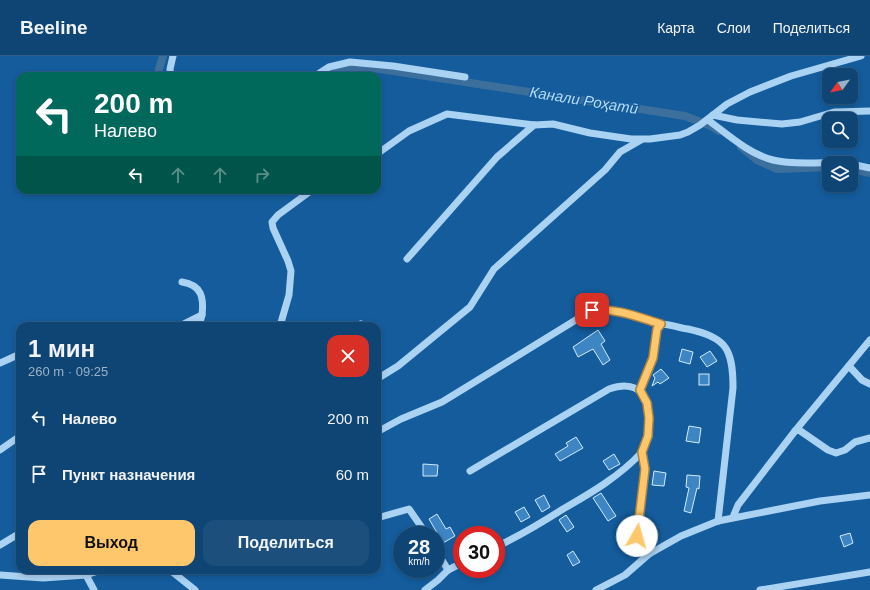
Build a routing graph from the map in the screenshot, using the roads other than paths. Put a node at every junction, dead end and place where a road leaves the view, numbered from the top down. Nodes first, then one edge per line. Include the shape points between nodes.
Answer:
1 (173, 56) edge
2 (862, 56) edge
3 (171, 72) edge
4 (321, 72) edge
5 (465, 77) dead end
6 (870, 111) edge
7 (706, 120) junction
8 (534, 126) junction
9 (643, 139) junction
10 (381, 151) edge
11 (822, 163) edge
12 (858, 165) edge
13 (870, 168) edge
14 (307, 194) edge
15 (407, 259) dead end
16 (182, 282) dead end
17 (202, 315) junction
18 (188, 322) edge
19 (200, 322) edge
20 (281, 322) edge
21 (661, 324) junction
22 (870, 340) edge
23 (16, 356) edge
24 (0, 363) edge
25 (849, 366) junction
26 (381, 377) edge
27 (870, 384) edge
28 (640, 390) junction
29 (381, 430) edge
30 (795, 430) junction
31 (870, 438) edge
32 (16, 439) edge
33 (0, 450) edge
34 (642, 452) junction
35 (470, 471) dead end
36 (870, 495) edge
37 (381, 517) edge
38 (733, 517) junction
39 (718, 521) junction
40 (421, 526) edge
41 (16, 535) edge
42 (505, 543) edge
43 (0, 545) edge
44 (649, 554) junction
45 (445, 565) edge
46 (453, 568) edge
47 (448, 570) junction
48 (870, 572) edge
49 (89, 574) edge
50 (175, 574) edge
51 (0, 575) edge
52 (86, 575) junction
53 (94, 590) edge
54 (195, 590) edge
55 (425, 590) edge
56 (596, 590) edge
57 (760, 590) edge

1 - 3 street
2 - 7 street via 791,76 750,92 727,104
4 - 5 street via 329,67 350,62
6 - 7 street via 834,112 800,122 782,124
7 - 9 street via 680,135
7 - 11 street via 760,156 792,163
8 - 9 street via 553,124 590,133
8 - 10 street via 447,114 409,131
8 - 15 street via 497,157
9 - 26 street via 620,152 605,170 494,269 470,307 398,366
12 - 13 street
14 - 20 street via 272,222 291,271 289,295
16 - 17 street via 198,290 204,301
17 - 18 street
17 - 19 street
21 - 28 street via 657,329 653,358
21 - 29 street via 630,314 605,309 592,310 442,402
21 - 39 street via 710,335 725,347 733,366
22 - 25 street
23 - 24 street
25 - 27 street via 862,380
25 - 30 street
28 - 34 street via 649,412 648,436
28 - 35 street via 618,386 609,389
30 - 31 street via 836,453 855,442
30 - 38 street via 738,505
32 - 33 street
34 - 42 street via 627,468 579,500
34 - 44 street via 645,469 637,536 641,548
36 - 38 street via 820,501
37 - 40 street via 409,509
38 - 39 street
39 - 44 street via 682,536
41 - 43 street
44 - 56 street via 625,575
45 - 47 street
46 - 47 street
47 - 55 street
48 - 57 street
49 - 52 street
50 - 54 street
51 - 52 street via 43,578
52 - 53 street

